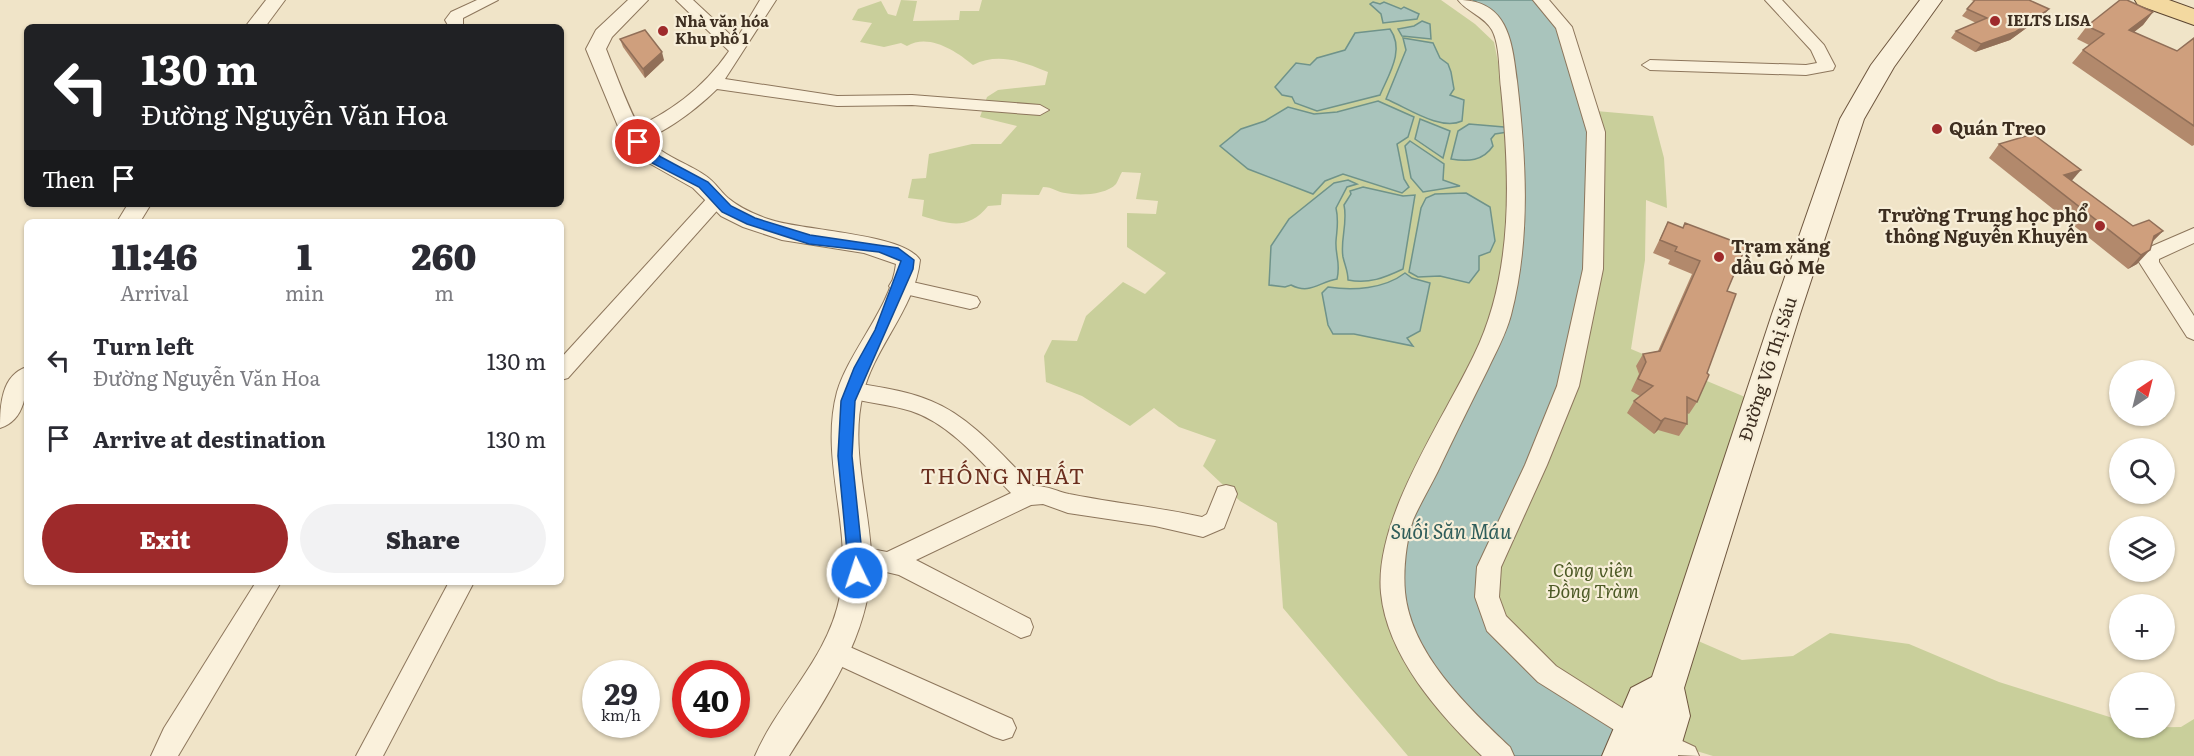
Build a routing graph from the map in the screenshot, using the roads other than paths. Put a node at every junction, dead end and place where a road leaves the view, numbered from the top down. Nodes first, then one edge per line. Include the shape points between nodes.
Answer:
1 (276, 0) edge
2 (490, 0) edge
3 (639, 0) edge
4 (684, 0) edge
5 (768, 0) edge
6 (1466, 0) edge
7 (1542, 0) edge
8 (1773, 0) edge
9 (1931, 0) edge
10 (2147, 0) edge
11 (2194, 18) edge
12 (257, 24) edge
13 (455, 24) edge
14 (737, 50) junction
15 (1650, 66) dead end
16 (715, 83) junction
17 (1040, 110) dead end
18 (633, 136) junction
19 (716, 200) junction
20 (2194, 235) edge
21 (899, 286) junction
22 (970, 302) dead end
23 (2194, 332) edge
24 (564, 369) edge
25 (24, 382) edge
26 (850, 390) junction
27 (0, 418) edge
28 (1226, 494) dead end
29 (1028, 496) junction
30 (856, 556) junction
31 (891, 561) junction
32 (267, 585) edge
33 (460, 585) edge
34 (1021, 627) dead end
35 (834, 651) junction
36 (1003, 728) dead end
37 (1652, 748) edge
38 (164, 756) edge
39 (369, 756) edge
40 (771, 756) edge
41 (1501, 756) edge

1 - 12 street
2 - 13 street via 457,15 453,20
3 - 18 street via 603,34 596,49
4 - 14 street
5 - 14 street
6 - 41 street via 1492,19 1501,32 1505,52 1516,147 1517,208 1512,251 1497,325 1402,520 1395,547 1393,595 1407,637 1434,685 1464,722
7 - 37 street via 1564,27 1571,44 1596,132 1593,269 1568,386 1489,567 1487,597 1496,623 1547,674
8 - 15 street via 1818,48 1827,66 1806,70
9 - 37 main road, Đường Võ Thị Sáu via 1883,65 1852,119 1666,688 1672,716
10 - 11 main road
14 - 16 street
16 - 17 street via 837,101 912,100
16 - 18 street via 680,114
18 - 19 street via 649,154 698,180
19 - 21 street via 733,213 784,232 898,253 908,260
19 - 24 street
20 - 23 street via 2150,255 2149,262
21 - 22 street
21 - 26 street
25 - 27 street
26 - 29 street via 911,402 934,411
26 - 30 street via 845,456
28 - 29 street via 1216,521 1203,527 1043,495
29 - 31 street
30 - 31 street
30 - 35 street via 852,609
31 - 34 street
32 - 38 street
33 - 39 street
35 - 36 street
35 - 40 street

